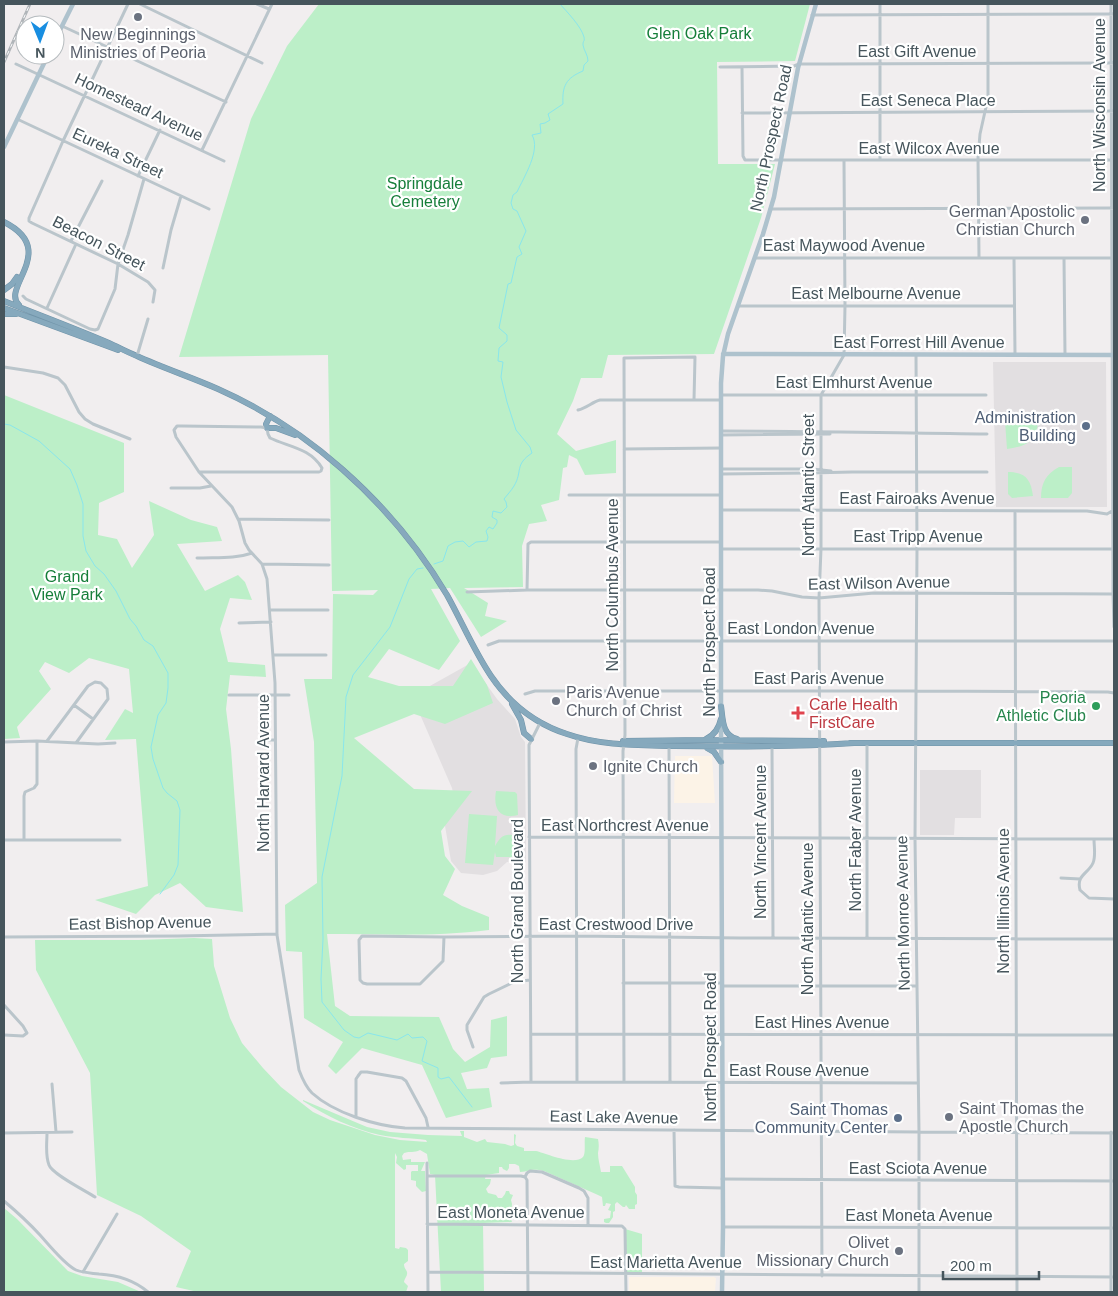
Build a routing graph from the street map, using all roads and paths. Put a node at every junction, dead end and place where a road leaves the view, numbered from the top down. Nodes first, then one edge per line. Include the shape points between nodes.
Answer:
1 (73, 4) edge
2 (128, 4) edge
3 (140, 4) edge
4 (258, 4) edge
5 (272, 4) edge
6 (816, 4) edge
7 (880, 4) edge
8 (988, 4) edge
9 (1111, 4) edge
10 (269, 9) junction
11 (988, 14) junction
12 (1113, 14) edge
13 (812, 15) junction
14 (880, 15) junction
15 (65, 20) edge
16 (65, 27) edge
17 (108, 47) junction
18 (248, 56) junction
19 (262, 63) dead end
20 (988, 63) junction
21 (1113, 63) edge
22 (799, 64) junction
23 (880, 64) junction
24 (18, 65) edge
25 (44, 65) edge
26 (720, 67) dead end
27 (742, 67) junction
28 (39, 75) junction
29 (85, 96) junction
30 (226, 102) junction
31 (1113, 111) edge
32 (880, 112) junction
33 (985, 112) junction
34 (742, 113) junction
35 (790, 113) junction
36 (18, 119) junction
37 (160, 130) junction
38 (63, 141) junction
39 (4, 147) edge
40 (202, 150) junction
41 (782, 160) junction
42 (880, 160) junction
43 (978, 160) junction
44 (1113, 160) edge
45 (224, 161) dead end
46 (844, 161) junction
47 (138, 176) junction
48 (144, 179) junction
49 (102, 181) dead end
50 (181, 196) junction
51 (1113, 208) edge
52 (209, 209) dead end
53 (845, 209) junction
54 (978, 209) junction
55 (770, 210) junction
56 (4, 223) edge
57 (71, 241) junction
58 (76, 244) junction
59 (845, 257) junction
60 (979, 257) junction
61 (754, 258) junction
62 (1014, 258) junction
63 (1064, 258) junction
64 (1113, 258) edge
65 (118, 264) junction
66 (162, 268) dead end
67 (4, 290) edge
68 (23, 296) dead end
69 (4, 302) edge
70 (153, 302) dead end
71 (737, 306) junction
72 (846, 306) junction
73 (1014, 306) junction
74 (4, 308) edge
75 (47, 308) junction
76 (4, 314) edge
77 (39, 318) junction
78 (148, 319) dead end
79 (1113, 319) edge
80 (723, 354) junction
81 (844, 354) junction
82 (1015, 354) junction
83 (1113, 354) edge
84 (916, 355) junction
85 (1065, 355) junction
86 (137, 356) junction
87 (4, 367) edge
88 (916, 394) junction
89 (821, 395) junction
90 (986, 395) dead end
91 (721, 398) junction
92 (694, 400) junction
93 (624, 401) junction
94 (578, 410) dead end
95 (270, 416) junction
96 (267, 426) junction
97 (261, 427) joint
98 (721, 433) junction
99 (821, 433) junction
100 (916, 434) junction
101 (986, 434) dead end
102 (130, 439) dead end
103 (313, 445) junction
104 (721, 448) junction
105 (624, 449) junction
106 (1113, 452) edge
107 (821, 471) junction
108 (199, 472) junction
109 (721, 472) junction
110 (917, 472) junction
111 (987, 472) dead end
112 (212, 485) junction
113 (171, 488) dead end
114 (569, 495) dead end
115 (624, 495) junction
116 (721, 495) junction
117 (1113, 501) edge
118 (721, 510) junction
119 (821, 510) junction
120 (916, 510) junction
121 (1015, 510) junction
122 (1112, 511) junction
123 (238, 519) junction
124 (329, 520) dead end
125 (624, 542) junction
126 (721, 542) junction
127 (821, 548) junction
128 (721, 549) junction
129 (917, 549) junction
130 (1015, 549) junction
131 (1113, 549) edge
132 (252, 553) junction
133 (197, 558) dead end
134 (262, 564) junction
135 (329, 565) dead end
136 (527, 590) junction
137 (624, 590) junction
138 (721, 590) junction
139 (467, 592) dead end
140 (916, 593) junction
141 (1015, 593) junction
142 (1113, 594) junction
143 (818, 598) junction
144 (1114, 609) edge
145 (270, 610) junction
146 (328, 610) dead end
147 (271, 622) junction
148 (240, 623) dead end
149 (1114, 627) edge
150 (624, 641) junction
151 (721, 641) junction
152 (819, 641) junction
153 (916, 641) junction
154 (1015, 641) junction
155 (1114, 641) edge
156 (488, 645) dead end
157 (326, 655) dead end
158 (273, 656) junction
159 (916, 690) junction
160 (624, 691) junction
161 (721, 691) junction
162 (819, 691) junction
163 (1015, 691) junction
164 (1114, 693) edge
165 (275, 694) junction
166 (524, 694) dead end
167 (230, 695) dead end
168 (289, 695) dead end
169 (506, 695) junction
170 (74, 705) junction
171 (722, 706) junction
172 (721, 713) junction
173 (93, 719) junction
174 (540, 722) junction
175 (578, 738) junction
176 (531, 739) junction
177 (259, 740) dead end
178 (276, 740) junction
179 (38, 741) junction
180 (697, 741) junction
181 (765, 741) junction
182 (4, 742) edge
183 (47, 742) junction
184 (76, 743) junction
185 (115, 743) dead end
186 (624, 743) junction
187 (819, 743) junction
188 (867, 743) junction
189 (916, 743) junction
190 (1015, 743) junction
191 (1114, 743) edge
192 (721, 744) junction
193 (669, 746) junction
194 (704, 747) junction
195 (772, 747) junction
196 (721, 762) junction
197 (530, 837) junction
198 (576, 837) junction
199 (623, 838) junction
200 (669, 838) junction
201 (721, 838) junction
202 (772, 838) junction
203 (820, 838) junction
204 (867, 838) junction
205 (915, 838) junction
206 (1016, 838) junction
207 (1094, 839) junction
208 (1114, 839) edge
209 (4, 840) edge
210 (24, 840) junction
211 (120, 840) dead end
212 (1061, 878) dead end
213 (1080, 879) junction
214 (1114, 899) edge
215 (277, 934) junction
216 (530, 936) junction
217 (577, 936) junction
218 (623, 936) junction
219 (670, 936) junction
220 (4, 937) edge
221 (444, 937) junction
222 (722, 937) junction
223 (772, 938) junction
224 (819, 938) junction
225 (867, 938) junction
226 (916, 938) junction
227 (1016, 938) junction
228 (1114, 939) edge
229 (530, 980) junction
230 (623, 982) junction
231 (670, 982) junction
232 (722, 985) junction
233 (820, 986) junction
234 (917, 986) junction
235 (4, 1005) edge
236 (530, 1034) junction
237 (577, 1034) junction
238 (624, 1034) junction
239 (670, 1034) junction
240 (722, 1034) junction
241 (820, 1034) junction
242 (917, 1034) junction
243 (4, 1035) edge
244 (1016, 1035) junction
245 (1114, 1035) edge
246 (473, 1047) dead end
247 (531, 1082) junction
248 (577, 1082) junction
249 (624, 1082) junction
250 (670, 1082) junction
251 (722, 1082) junction
252 (820, 1082) junction
253 (500, 1083) dead end
254 (918, 1083) junction
255 (52, 1084) dead end
256 (356, 1116) junction
257 (428, 1127) junction
258 (674, 1130) junction
259 (722, 1131) junction
260 (47, 1132) junction
261 (56, 1132) junction
262 (72, 1132) dead end
263 (821, 1132) junction
264 (919, 1132) junction
265 (1016, 1132) junction
266 (1113, 1132) edge
267 (4, 1133) edge
268 (427, 1164) dead end
269 (427, 1176) junction
270 (525, 1177) junction
271 (722, 1179) junction
272 (822, 1180) junction
273 (919, 1180) junction
274 (1016, 1180) junction
275 (1113, 1181) edge
276 (722, 1188) junction
277 (95, 1197) dead end
278 (4, 1201) edge
279 (117, 1214) dead end
280 (427, 1224) junction
281 (528, 1225) junction
282 (588, 1225) junction
283 (723, 1227) junction
284 (822, 1227) junction
285 (919, 1228) junction
286 (1017, 1228) junction
287 (1113, 1228) edge
288 (84, 1272) junction
289 (428, 1272) junction
290 (528, 1273) junction
291 (626, 1274) junction
292 (722, 1274) junction
293 (822, 1276) junction
294 (919, 1276) junction
295 (1017, 1276) junction
296 (1113, 1277) edge
297 (148, 1292) edge
298 (428, 1292) edge
299 (528, 1292) edge
300 (626, 1292) edge
301 (722, 1292) edge
302 (919, 1292) edge
303 (1017, 1292) edge
304 (1112, 1292) edge

1 - 15 main road
2 - 17 street
3 - 18 street
4 - 10 street
5 - 10 street
6 - 13 main road, North Prospect Road
7 - 14 street
8 - 11 street
9 - 12 street, North Wisconsin Avenue
10 - 18 street
11 - 12 street
11 - 14 street
11 - 20 street
12 - 21 street, North Wisconsin Avenue
13 - 14 street
13 - 22 main road, North Prospect Road
14 - 23 street
16 - 17 street
17 - 29 street
17 - 30 street
18 - 19 street
18 - 30 street
20 - 21 street, East Gift Avenue
20 - 23 street, East Gift Avenue
20 - 33 street
21 - 31 street, North Wisconsin Avenue
22 - 23 street, East Gift Avenue
22 - 27 street, East Gift Avenue
22 - 35 main road, North Prospect Road
23 - 32 street
24 - 28 street, Homestead Avenue
25 - 28 main road
26 - 27 street, East Gift Avenue
27 - 34 street
28 - 29 street, Homestead Avenue
28 - 36 main road
29 - 37 street, Homestead Avenue
29 - 38 street
30 - 40 street
31 - 33 street, East Seneca Place
31 - 44 street, North Wisconsin Avenue
32 - 33 street, East Seneca Place
32 - 35 street, East Seneca Place
32 - 42 street
33 - 43 street
34 - 35 street, East Seneca Place
34 - 41 street, East Wilcox Avenue via 744,159
35 - 41 main road, North Prospect Road
36 - 38 street, Eureka Street
36 - 39 main road
37 - 40 street, Homestead Avenue
37 - 47 street
38 - 47 street, Eureka Street
38 - 57 street, Beacon Street via 29,221
40 - 45 street, Homestead Avenue
41 - 46 street, East Wilcox Avenue
41 - 55 main road, North Prospect Road
42 - 43 street, East Wilcox Avenue
42 - 46 street, East Wilcox Avenue
43 - 44 street, East Wilcox Avenue
43 - 54 street
44 - 51 street, North Wisconsin Avenue
46 - 53 street
47 - 48 street, Eureka Street
48 - 50 street, Eureka Street
48 - 65 street
49 - 57 street
50 - 52 street, Eureka Street
50 - 66 street
51 - 54 street
51 - 64 street, North Wisconsin Avenue
53 - 54 street
53 - 55 street
53 - 59 street
54 - 60 street
55 - 61 main road, North Prospect Road
56 - 67 highway via 21,238 25,254 14,282
56 - 77 highway via 18,230 28,249 14,300
57 - 58 street, Beacon Street
58 - 65 street, Beacon Street
58 - 75 street
59 - 60 street, East Maywood Avenue
59 - 61 street, East Maywood Avenue
59 - 72 street
60 - 62 street, East Maywood Avenue
61 - 71 main road, North Prospect Road
62 - 63 street, East Maywood Avenue
62 - 73 street
63 - 64 street, East Maywood Avenue
63 - 85 street
64 - 79 street, North Wisconsin Avenue
65 - 70 street, Beacon Street via 148,282 155,290
65 - 75 street via 115,290 97,330
68 - 75 street
69 - 77 highway
71 - 72 street, East Melbourne Avenue
71 - 80 main road, North Prospect Road
72 - 73 street, East Melbourne Avenue
72 - 81 street
73 - 82 street
74 - 77 highway
76 - 77 highway
77 - 86 highway via 109,348
78 - 86 street
79 - 83 street, North Wisconsin Avenue
80 - 81 main road, East Forrest Hill Avenue
80 - 91 main road, North Prospect Road
81 - 84 main road, East Forrest Hill Avenue
81 - 89 street, North Atlantic Street
82 - 84 main road, East Forrest Hill Avenue
82 - 85 main road, East Forrest Hill Avenue
83 - 85 main road, East Forrest Hill Avenue
83 - 106 street, North Wisconsin Avenue
84 - 88 street, North Monroe Avenue
86 - 95 highway via 218,389
87 - 102 street via 58,378 85,419
88 - 89 street, East Elmhurst Avenue
88 - 90 street, East Elmhurst Avenue
88 - 100 street, North Monroe Avenue
89 - 91 street, East Elmhurst Avenue
89 - 99 street, North Atlantic Street
91 - 92 street, East Elmhurst Avenue
91 - 98 main road, North Prospect Road
92 - 93 street, East Elmhurst Avenue
92 - 93 street, North Columbus Avenue via 695,357 624,358
93 - 94 street, East Elmhurst Avenue via 598,401
93 - 105 street, North Columbus Avenue
95 - 96 highway
95 - 103 highway
96 - 97 highway
96 - 103 highway via 284,430
96 - 108 street via 270,438 303,450 320,464 322,470
97 - 108 street, North Harvard Avenue via 175,428 175,435
98 - 99 street
98 - 104 main road, North Prospect Road
99 - 100 street
99 - 107 street, North Atlantic Street
100 - 101 street
100 - 110 street, North Monroe Avenue
103 - 169 highway via 369,494 415,547 446,595 487,670
104 - 105 street
104 - 109 main road, North Prospect Road
105 - 115 street, North Columbus Avenue
106 - 117 street, North Wisconsin Avenue
107 - 109 street
107 - 110 street
107 - 119 street, North Atlantic Street
108 - 112 street, North Harvard Avenue
109 - 116 main road, North Prospect Road
110 - 111 street
110 - 120 street, North Monroe Avenue
112 - 113 street
112 - 123 street, North Harvard Avenue via 230,504
114 - 115 street
115 - 116 street
115 - 125 street, North Columbus Avenue
116 - 118 main road, North Prospect Road
117 - 122 street, North Wisconsin Avenue
118 - 119 street, East Fairoaks Avenue
118 - 126 main road, North Prospect Road
119 - 120 street, East Fairoaks Avenue
119 - 127 street, North Atlantic Street
120 - 121 street, East Fairoaks Avenue
120 - 129 street, North Monroe Avenue
121 - 122 street, East Fairoaks Avenue via 1107,514
121 - 130 street, North Illinois Avenue
122 - 131 street, North Wisconsin Avenue
123 - 124 street
123 - 132 street, North Harvard Avenue via 244,542
125 - 126 street
125 - 136 street via 529,543
125 - 137 street, North Columbus Avenue
126 - 128 main road, North Prospect Road
127 - 128 street, East Tripp Avenue
127 - 129 street, East Tripp Avenue
127 - 143 street, North Atlantic Street
128 - 138 main road, North Prospect Road
129 - 130 street, East Tripp Avenue
129 - 140 street, North Monroe Avenue
130 - 131 street, East Tripp Avenue
130 - 141 street, North Illinois Avenue
131 - 142 street, North Wisconsin Avenue
132 - 133 street
132 - 134 street, North Harvard Avenue
134 - 135 street
134 - 145 street, North Harvard Avenue
136 - 137 street, East Wilson Avenue
136 - 139 street, East Wilson Avenue
137 - 138 street, East Wilson Avenue
137 - 150 street, North Columbus Avenue
138 - 143 street, East Wilson Avenue via 765,591
138 - 151 main road, North Prospect Road
140 - 141 street, East Wilson Avenue
140 - 143 street, East Wilson Avenue
140 - 153 street, North Monroe Avenue
141 - 142 street, East Wilson Avenue
141 - 154 street, North Illinois Avenue
142 - 144 street, North Wisconsin Avenue
143 - 152 street, North Atlantic Street
144 - 149 street, North Wisconsin Avenue
145 - 146 street
145 - 147 street, North Harvard Avenue
147 - 148 street
147 - 158 street, North Harvard Avenue
150 - 151 street, East London Avenue
150 - 156 street, East London Avenue via 500,641
150 - 160 street, North Columbus Avenue
151 - 152 street, East London Avenue
151 - 161 main road, North Prospect Road
152 - 153 street, East London Avenue
152 - 162 street, North Atlantic Street
153 - 154 street, East London Avenue
153 - 159 street, North Monroe Avenue
154 - 155 street, East London Avenue
154 - 163 street, North Illinois Avenue
157 - 158 street
158 - 165 street, North Harvard Avenue
159 - 162 street, East Paris Avenue
159 - 163 street, East Paris Avenue
159 - 189 street, North Monroe Avenue
160 - 161 street, East Paris Avenue
160 - 166 street, East Paris Avenue via 535,691
160 - 186 street, North Columbus Avenue
161 - 162 street, East Paris Avenue
161 - 171 main road, North Prospect Road
162 - 187 street, North Atlantic Street
163 - 164 street, East Paris Avenue
163 - 190 street, North Illinois Avenue
165 - 167 street
165 - 168 street
165 - 178 street, North Harvard Avenue
169 - 174 highway
169 - 176 highway via 520,717 524,734
170 - 173 street
170 - 173 street via 90,684 98,682 104,685 108,699
170 - 183 street
171 - 172 main road, North Prospect Road
171 - 181 highway via 724,727 730,736 738,740
172 - 180 highway via 713,734 706,740
172 - 192 main road, North Prospect Road
173 - 184 street
174 - 175 highway
174 - 176 street, North Grand Boulevard
175 - 186 highway
175 - 198 street
176 - 197 street, North Grand Boulevard
177 - 178 street
178 - 215 street, North Harvard Avenue
179 - 182 street
179 - 183 street
179 - 210 street via 37,784 24,796
180 - 186 highway
180 - 192 highway
181 - 187 highway
181 - 192 highway
183 - 184 street
184 - 185 street
186 - 193 highway
186 - 199 street, North Columbus Avenue
187 - 188 highway
187 - 195 highway
187 - 203 street, North Atlantic Avenue
188 - 189 highway
188 - 204 street, North Faber Avenue
189 - 190 highway
189 - 205 street, North Monroe Avenue
190 - 191 highway
190 - 206 street, North Illinois Avenue
192 - 194 highway
192 - 195 highway
192 - 196 main road, North Prospect Road
193 - 194 highway
193 - 200 street
194 - 196 highway via 714,752
195 - 202 street, North Vincent Avenue
196 - 201 main road, North Prospect Road
197 - 198 street, East Northcrest Avenue
197 - 216 street, North Grand Boulevard
198 - 199 street, East Northcrest Avenue
198 - 217 street
199 - 200 street, East Northcrest Avenue
199 - 218 street, North Columbus Avenue
200 - 201 street, East Northcrest Avenue
200 - 219 street
201 - 202 street, East Northcrest Avenue
201 - 222 main road, North Prospect Road
202 - 203 street, East Northcrest Avenue
202 - 223 street, North Vincent Avenue
203 - 204 street, East Northcrest Avenue
203 - 224 street, North Atlantic Avenue
204 - 205 street, East Northcrest Avenue
204 - 225 street, North Faber Avenue
205 - 206 street, East Northcrest Avenue
205 - 226 street, North Monroe Avenue
206 - 207 street, East Northcrest Avenue
206 - 227 street, North Illinois Avenue
207 - 208 street, East Northcrest Avenue
207 - 213 street via 1092,865
209 - 210 street
210 - 211 street
212 - 213 street
213 - 214 street via 1080,890 1087,897
215 - 220 street, East Bishop Avenue
215 - 256 street, North Harvard Avenue via 301,1076 309,1090 319,1098
216 - 217 street, East Crestwood Drive
216 - 221 street, East Crestwood Drive
216 - 229 street, North Grand Boulevard
217 - 218 street, East Crestwood Drive
217 - 237 street
218 - 219 street, East Crestwood Drive
218 - 230 street, North Columbus Avenue
219 - 222 street, East Crestwood Drive
219 - 231 street
221 - 221 street, East Crestwood Drive via 443,961 422,983 361,982 361,937
222 - 223 street, East Crestwood Drive
222 - 232 main road, North Prospect Road
223 - 224 street, East Crestwood Drive
224 - 225 street, East Crestwood Drive
224 - 233 street, North Atlantic Avenue
225 - 226 street, East Crestwood Drive
226 - 227 street, East Crestwood Drive
226 - 234 street, North Monroe Avenue
227 - 228 street, East Crestwood Drive
227 - 244 street, North Illinois Avenue
229 - 236 street, North Grand Boulevard
229 - 246 street via 514,982 484,997 467,1026
230 - 231 street
230 - 238 street, North Columbus Avenue
231 - 232 street
231 - 239 street
232 - 233 street
232 - 240 main road, North Prospect Road
233 - 234 street
233 - 241 street, North Atlantic Avenue
234 - 242 street, North Monroe Avenue
235 - 243 street via 26,1030 23,1036
236 - 237 street, East Hines Avenue
236 - 247 street, North Grand Boulevard
237 - 238 street, East Hines Avenue
237 - 248 street
238 - 239 street, East Hines Avenue
238 - 249 street, North Columbus Avenue
239 - 240 street, East Hines Avenue
239 - 250 street
240 - 241 street, East Hines Avenue
240 - 251 main road, North Prospect Road
241 - 242 street, East Hines Avenue
241 - 252 street, North Atlantic Avenue
242 - 244 street, East Hines Avenue
242 - 254 street, North Monroe Avenue
244 - 245 street, East Hines Avenue
244 - 265 street, North Illinois Avenue
247 - 248 street, East Rouse Avenue
247 - 253 street, East Rouse Avenue
248 - 249 street, East Rouse Avenue
249 - 250 street, East Rouse Avenue
250 - 251 street, East Rouse Avenue
251 - 252 street, East Rouse Avenue
251 - 259 main road, North Prospect Road
252 - 254 street, East Rouse Avenue
252 - 263 street, North Atlantic Avenue
254 - 264 street, North Monroe Avenue
255 - 261 street
256 - 257 street, East Lake Avenue via 398,1127
256 - 257 street via 357,1078 361,1072 370,1073 406,1080
257 - 258 street, East Lake Avenue
258 - 259 street, East Lake Avenue
258 - 276 street via 675,1186
259 - 263 street, East Lake Avenue
259 - 271 main road, North Prospect Road
260 - 261 street
260 - 267 street
260 - 277 street via 49,1166
261 - 262 street
263 - 264 street, East Lake Avenue
263 - 272 street, North Atlantic Avenue
264 - 265 street, East Lake Avenue
264 - 273 street, North Monroe Avenue
265 - 266 street, East Lake Avenue
265 - 274 street, North Illinois Avenue
266 - 275 street
268 - 269 street
269 - 270 street
269 - 280 street
270 - 281 street
270 - 282 street via 530,1170 538,1171 583,1190 588,1198
271 - 272 street, East Sciota Avenue
271 - 276 main road, North Prospect Road
272 - 273 street, East Sciota Avenue
272 - 284 street, North Atlantic Avenue
273 - 274 street, East Sciota Avenue
273 - 285 street, North Monroe Avenue
274 - 275 street, East Sciota Avenue
274 - 286 street, North Illinois Avenue
275 - 287 street
276 - 283 main road, North Prospect Road
278 - 288 street via 70,1266
279 - 288 street
280 - 281 street, East Moneta Avenue
280 - 289 street
281 - 282 street, East Moneta Avenue
281 - 290 street
282 - 291 street, East Moneta Avenue via 624,1227
283 - 284 street, East Moneta Avenue
283 - 292 main road, North Prospect Road
284 - 285 street, East Moneta Avenue
284 - 293 street, North Atlantic Avenue
285 - 286 street, East Moneta Avenue
285 - 294 street, North Monroe Avenue
286 - 287 street, East Moneta Avenue
286 - 295 street, North Illinois Avenue
287 - 296 street
288 - 297 street via 121,1278
289 - 290 street, East Marietta Avenue
289 - 298 street
290 - 291 street, East Marietta Avenue
290 - 299 street
291 - 292 street, East Marietta Avenue
291 - 300 street
292 - 293 street, East Marietta Avenue
292 - 301 main road, North Prospect Road
293 - 294 street, East Marietta Avenue
294 - 295 street, East Marietta Avenue
294 - 302 street, North Monroe Avenue
295 - 296 street, East Marietta Avenue
295 - 303 street, North Illinois Avenue
296 - 304 street

